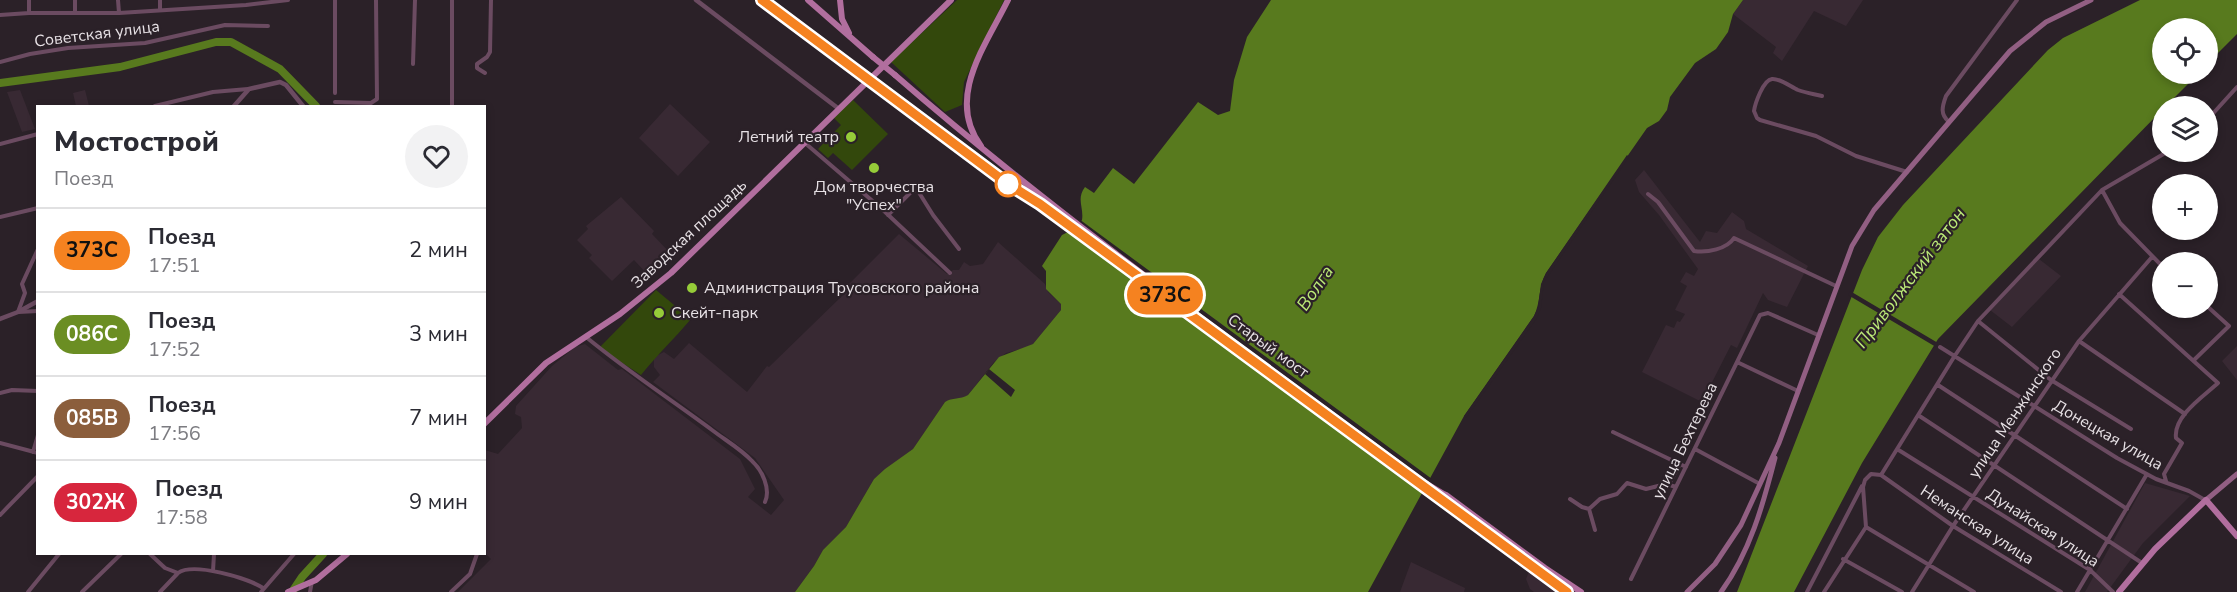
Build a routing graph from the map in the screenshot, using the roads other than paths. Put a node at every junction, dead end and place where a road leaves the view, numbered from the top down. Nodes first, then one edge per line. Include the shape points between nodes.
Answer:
1 (29, 0) edge
2 (75, 0) edge
3 (118, 0) edge
4 (159, 0) edge
5 (204, 0) edge
6 (288, 0) edge
7 (334, 0) edge
8 (376, 0) edge
9 (415, 0) edge
10 (452, 0) edge
11 (490, 0) edge
12 (696, 0) edge
13 (808, 0) edge
14 (840, 0) edge
15 (951, 0) edge
16 (1008, 0) edge
17 (2017, 0) edge
18 (2091, 0) edge
19 (246, 2) edge
20 (204, 8) junction
21 (160, 9) junction
22 (75, 12) junction
23 (29, 13) junction
24 (119, 13) junction
25 (0, 15) edge
26 (268, 26) dead end
27 (855, 41) junction
28 (0, 62) edge
29 (413, 63) dead end
30 (485, 73) dead end
31 (2237, 87) edge
32 (249, 89) junction
33 (335, 93) dead end
34 (1822, 96) dead end
35 (335, 102) dead end
36 (159, 105) edge
37 (235, 105) edge
38 (302, 105) edge
39 (452, 105) edge
40 (2218, 108) edge
41 (839, 109) junction
42 (1949, 122) junction
43 (36, 135) edge
44 (805, 143) junction
45 (0, 144) edge
46 (994, 159) junction
47 (2152, 161) edge
48 (1907, 172) junction
49 (2102, 190) junction
50 (1648, 194) dead end
51 (36, 208) edge
52 (888, 215) junction
53 (0, 217) edge
54 (959, 249) dead end
55 (36, 253) edge
56 (2152, 257) joint
57 (950, 273) dead end
58 (1836, 286) junction
59 (2119, 294) junction
60 (36, 302) edge
61 (36, 311) edge
62 (18, 312) junction
63 (2218, 316) edge
64 (0, 319) edge
65 (1978, 321) junction
66 (1818, 335) junction
67 (586, 337) junction
68 (2079, 341) junction
69 (1940, 347) dead end
70 (1954, 357) junction
71 (2194, 360) junction
72 (1737, 362) junction
73 (2051, 380) junction
74 (1938, 385) junction
75 (36, 391) edge
76 (1798, 391) junction
77 (0, 393) edge
78 (2035, 406) junction
79 (2185, 414) junction
80 (1918, 415) junction
81 (486, 422) edge
82 (2131, 429) dead end
83 (1612, 432) dead end
84 (2014, 436) junction
85 (0, 443) edge
86 (1779, 443) junction
87 (1695, 449) junction
88 (1897, 449) junction
89 (35, 453) edge
90 (1680, 464) junction
91 (1993, 466) junction
92 (1686, 467) junction
93 (2148, 474) junction
94 (2237, 474) edge
95 (1881, 475) junction
96 (36, 478) edge
97 (1865, 480) junction
98 (2166, 482) junction
99 (1669, 484) junction
100 (1760, 484) junction
101 (1676, 487) junction
102 (1973, 497) junction
103 (1570, 499) dead end
104 (2206, 500) junction
105 (765, 502) dead end
106 (1589, 509) junction
107 (2127, 509) junction
108 (0, 515) edge
109 (1953, 526) junction
110 (1866, 527) junction
111 (1595, 531) dead end
112 (2237, 536) edge
113 (2109, 541) junction
114 (58, 555) edge
115 (120, 555) edge
116 (151, 555) edge
117 (214, 555) edge
118 (293, 555) edge
119 (346, 555) edge
120 (477, 555) edge
121 (1843, 559) junction
122 (2142, 563) junction
123 (1928, 564) junction
124 (2090, 570) junction
125 (213, 571) junction
126 (178, 573) junction
127 (1631, 579) dead end
128 (314, 580) junction
129 (262, 590) edge
130 (1825, 590) edge
131 (1723, 591) edge
132 (28, 592) edge
133 (82, 592) edge
134 (160, 592) edge
135 (288, 592) edge
136 (310, 592) edge
137 (451, 592) edge
138 (1581, 592) edge
139 (1687, 592) edge
140 (1807, 592) edge
141 (1832, 592) edge
142 (1902, 592) edge
143 (1912, 592) edge
144 (1974, 592) edge
145 (2061, 592) edge
146 (2077, 592) edge
147 (2113, 592) edge
148 (2119, 592) edge

1 - 23 street
2 - 22 street
3 - 24 street
4 - 21 street
5 - 20 street
6 - 19 street
7 - 33 street
8 - 35 street via 377,99 371,103
9 - 29 street
10 - 39 street
11 - 30 street via 490,52 477,63 477,68
12 - 41 street
13 - 27 main road
14 - 27 main road via 844,26
15 - 41 main road, Заводская площадь
16 - 46 main road via 972,73 966,96 973,134
17 - 42 street via 1946,96 1943,117
18 - 42 main road via 2046,22 2025,38
19 - 20 street
20 - 21 street
21 - 24 street
22 - 23 street
22 - 24 street
23 - 25 street
26 - 28 street, Советская улица via 225,25 145,43 68,48
27 - 46 main road, bridge
31 - 40 street
32 - 36 street via 213,92
32 - 37 street
32 - 38 street via 283,83
34 - 48 street via 1771,79 1754,111 1760,120 1816,136 1856,156
41 - 44 main road, Заводская площадь
42 - 48 main road
43 - 45 street
44 - 52 street
44 - 67 main road, Заводская площадь via 671,273
46 - 138 main road, Старый мост via 1089,235 1422,481
47 - 49 street
48 - 58 main road via 1862,228
49 - 56 street via 2115,216
49 - 65 street
50 - 58 street via 1694,250 1725,247 1734,238
51 - 53 street
52 - 54 street via 912,191 918,191
52 - 57 street
55 - 62 street via 22,284 25,293
56 - 59 street, улица Менжинского
58 - 66 main road
59 - 68 street, улица Менжинского
59 - 71 street
60 - 62 street
61 - 62 street
62 - 64 street
63 - 71 street via 2229,326
65 - 70 street
65 - 73 street
66 - 72 street, улица Бехтерева via 1768,313 1762,314
66 - 76 main road
67 - 81 main road, Заводская площадь via 546,363
67 - 105 street via 752,460 768,493
68 - 73 street, улица Менжинского
68 - 79 street
69 - 70 street, Донецкая улица
70 - 74 street
70 - 78 street, Донецкая улица
71 - 79 street via 2218,383
72 - 76 street
72 - 87 street, улица Бехтерева
73 - 78 street, улица Менжинского
73 - 82 street
74 - 80 street
74 - 84 street
75 - 77 street
76 - 86 main road
78 - 84 street, улица Менжинского
78 - 93 street, Донецкая улица
79 - 98 street via 2175,432 2181,443 2164,474
80 - 88 street
80 - 91 street
83 - 90 street
84 - 91 street, улица Менжинского
84 - 107 street
85 - 89 street
86 - 100 main road
86 - 131 main road via 1761,511
87 - 92 street, улица Бехтерева
87 - 100 street
88 - 95 street
88 - 102 street, Дунайская улица
90 - 92 street
90 - 99 street
91 - 102 street, улица Менжинского
91 - 113 street
92 - 101 street, улица Бехтерева
93 - 98 street, Донецкая улица
93 - 107 street
94 - 104 main road
95 - 97 street via 1871,474
95 - 109 street, Неманская улица
96 - 108 street
97 - 110 street
97 - 140 street
98 - 104 street, Донецкая улица
99 - 101 street
99 - 106 street via 1646,489 1627,483 1617,494 1600,499
100 - 139 main road via 1730,544
101 - 127 street, улица Бехтерева
102 - 109 street, улица Менжинского
102 - 124 street, Дунайская улица
103 - 106 street
104 - 112 main road
104 - 122 main road
106 - 111 street
107 - 113 street
109 - 123 street, улица Менжинского
109 - 145 street, Неманская улица
110 - 121 street
110 - 123 street
113 - 122 street
113 - 124 street
114 - 132 street
115 - 133 street
116 - 126 street via 165,568
117 - 125 street
118 - 129 street
119 - 128 main road
120 - 137 street via 470,574
121 - 130 street
121 - 142 street
122 - 148 main road
123 - 143 street, улица Менжинского
123 - 144 street
124 - 146 street
124 - 147 street, Дунайская улица
125 - 126 street via 187,568
125 - 129 street via 254,582
126 - 134 street
128 - 135 main road
128 - 136 street
130 - 141 street

